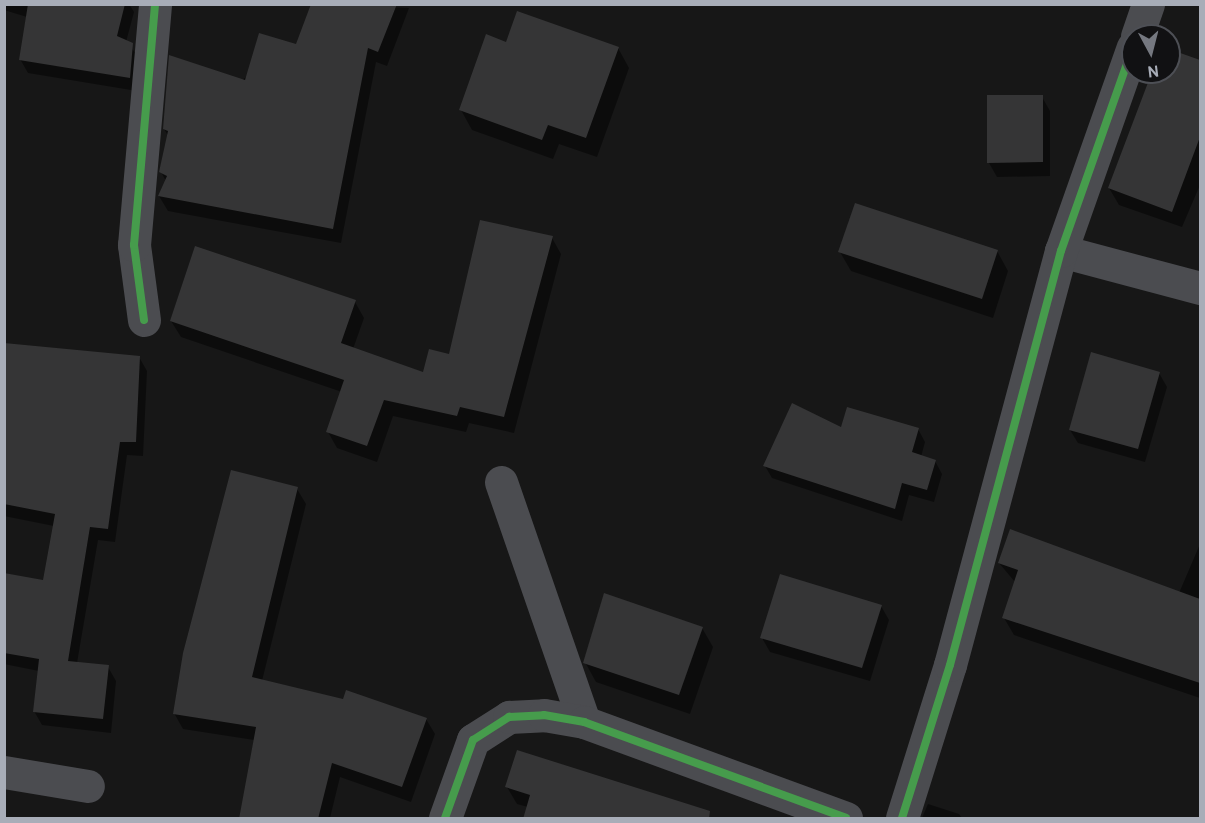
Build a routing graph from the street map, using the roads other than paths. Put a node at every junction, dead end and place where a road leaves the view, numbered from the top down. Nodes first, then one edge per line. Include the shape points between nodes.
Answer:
1 (155, 4) edge
2 (1148, 4) edge
3 (1141, 24) edge
4 (1121, 80) edge
5 (1061, 251) junction
6 (1200, 288) edge
7 (144, 320) dead end
8 (501, 482) dead end
9 (584, 722) junction
10 (4, 772) edge
11 (88, 786) dead end
12 (445, 819) edge
13 (846, 819) edge
14 (902, 819) edge

1 - 7 street via 134,245
2 - 3 street
4 - 5 street
5 - 6 street
5 - 14 street via 950,665
8 - 9 street
9 - 12 street via 544,715 509,717 473,740
9 - 13 street
10 - 11 street

